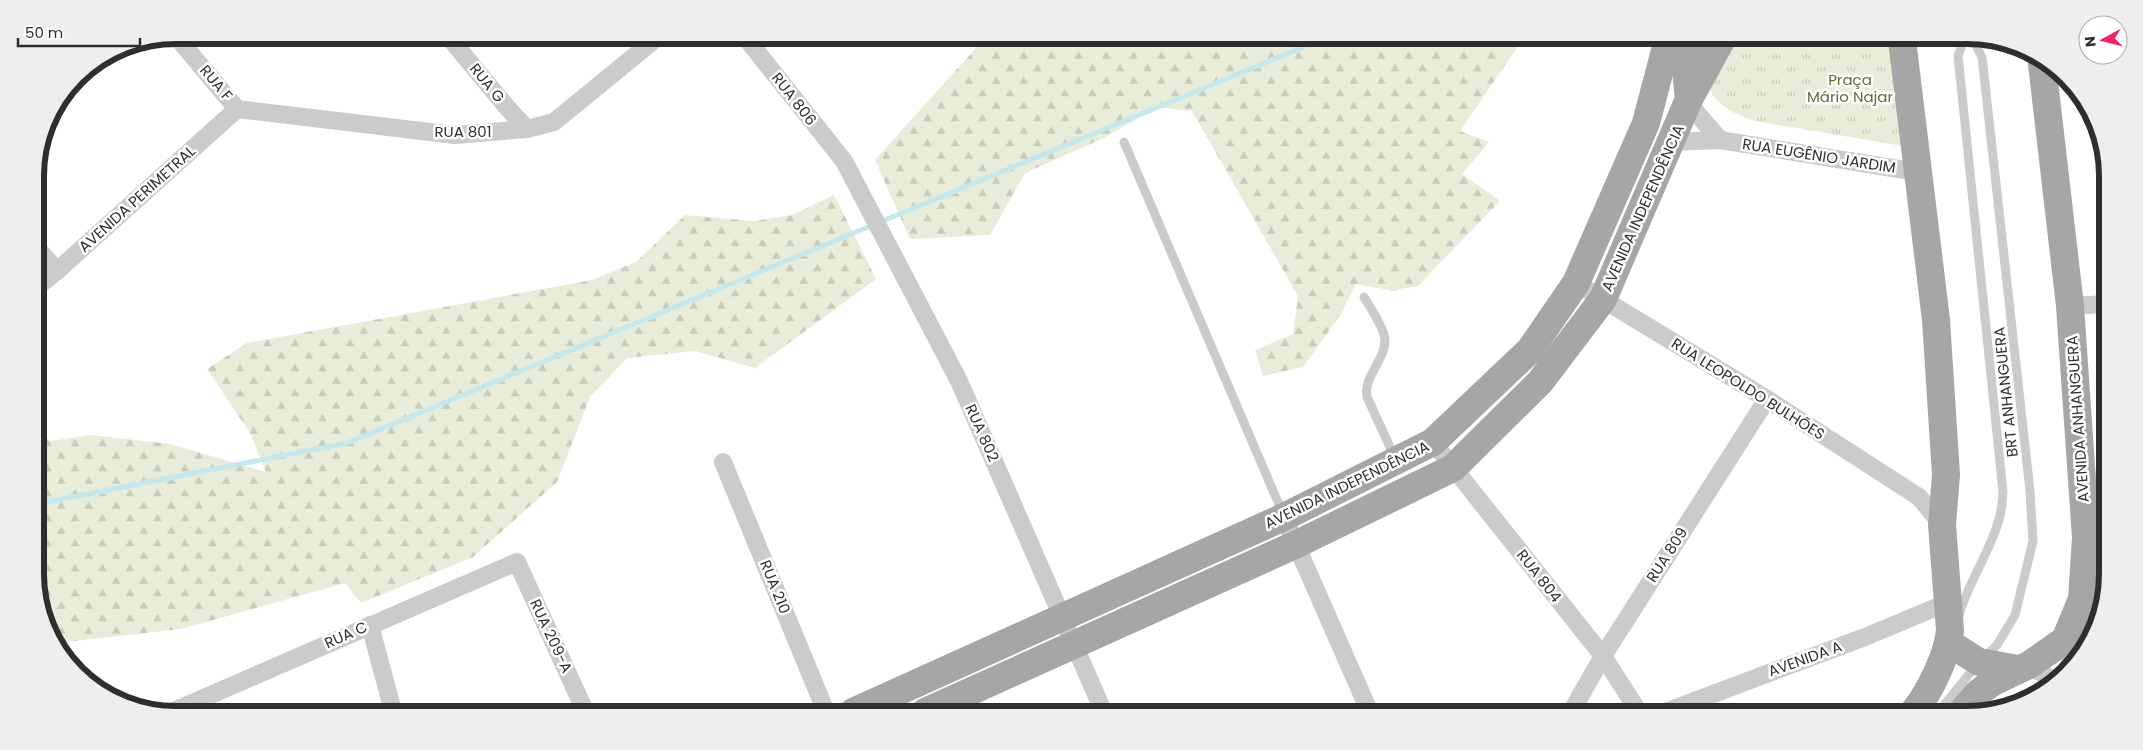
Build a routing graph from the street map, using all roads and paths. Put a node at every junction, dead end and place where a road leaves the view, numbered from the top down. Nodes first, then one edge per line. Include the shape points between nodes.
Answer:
1 (183, 44) edge
2 (454, 44) edge
3 (649, 44) edge
4 (751, 44) edge
5 (1666, 44) edge
6 (1694, 44) edge
7 (1719, 44) edge
8 (1902, 44) edge
9 (1962, 44) edge
10 (1975, 44) edge
11 (2042, 68) edge
12 (1690, 99) junction
13 (237, 108) junction
14 (527, 129) junction
15 (1720, 140) junction
16 (1124, 142) dead end
17 (1672, 142) junction
18 (844, 161) joint
19 (1917, 172) junction
20 (44, 256) edge
21 (57, 271) junction
22 (44, 282) edge
23 (1576, 283) junction
24 (1364, 297) dead end
25 (1603, 299) junction
26 (2099, 304) edge
27 (2070, 306) junction
28 (1767, 399) junction
29 (1433, 442) junction
30 (1396, 461) junction
31 (723, 462) dead end
32 (1453, 468) junction
33 (1946, 476) junction
34 (1919, 497) junction
35 (1284, 516) junction
36 (1942, 525) junction
37 (2095, 537) edge
38 (1297, 544) junction
39 (517, 562) joint
40 (2094, 570) edge
41 (1949, 602) junction
42 (1063, 618) junction
43 (370, 624) junction
44 (1952, 644) junction
45 (1074, 645) junction
46 (2069, 653) edge
47 (1603, 656) junction
48 (1979, 662) junction
49 (2024, 667) junction
50 (1947, 676) dead end
51 (2048, 678) edge
52 (1937, 698) dead end
53 (185, 706) edge
54 (392, 706) edge
55 (584, 706) edge
56 (824, 706) edge
57 (866, 706) edge
58 (938, 706) edge
59 (1101, 706) edge
60 (1367, 706) edge
61 (1575, 706) edge
62 (1635, 706) edge
63 (1681, 706) edge
64 (1918, 706) edge
65 (1933, 706) edge
66 (1943, 706) edge
67 (1966, 706) edge

1 - 13 street, RUA F
2 - 14 street, RUA G via 504,106
3 - 14 street, RUA 801 via 554,122
4 - 18 street, RUA 806
5 - 23 main road, AVENIDA INDEPENDÊNCIA via 1646,122
6 - 12 main road via 1685,61
7 - 12 main road, AVENIDA INDEPENDÊNCIA
8 - 19 main road
9 - 44 lane, BRT ANHANGUERA via 1958,56 2003,492 2000,518 1963,600
10 - 48 lane, BRT ANHANGUERA via 1982,57 2033,541 2015,615 1997,645
11 - 27 main road, AVENIDA ANHANGUERA
12 - 15 street via 1695,111
12 - 17 main road, AVENIDA INDEPENDÊNCIA
13 - 14 street, RUA 801 via 455,135
13 - 21 street, AVENIDA PERIMETRAL
15 - 17 street, RUA EUGÊNIO JARDIM
15 - 19 street, RUA EUGÊNIO JARDIM
16 - 35 lane
17 - 25 main road, AVENIDA INDEPENDÊNCIA
18 - 42 street, RUA 802 via 959,381
19 - 33 main road via 1936,320
20 - 21 street
21 - 22 street, AVENIDA PERIMETRAL
23 - 25 street, RUA LEOPOLDO BULHÕES
23 - 29 main road, AVENIDA INDEPENDÊNCIA via 1530,350
24 - 30 lane via 1385,337 1384,347 1365,388
25 - 28 street, RUA LEOPOLDO BULHÕES
25 - 32 main road, AVENIDA INDEPENDÊNCIA via 1540,382
26 - 27 street
27 - 37 main road, AVENIDA ANHANGUERA
28 - 34 street, RUA LEOPOLDO BULHÕES
28 - 47 street, RUA 809
29 - 30 main road, AVENIDA INDEPENDÊNCIA
29 - 32 street, RUA 804
30 - 35 main road, AVENIDA INDEPENDÊNCIA
31 - 56 street, RUA 210
32 - 38 main road, AVENIDA INDEPENDÊNCIA
32 - 47 street, RUA 804
33 - 34 street
33 - 36 main road
34 - 36 street, RUA LEOPOLDO BULHÕES
35 - 38 street
35 - 42 main road, AVENIDA INDEPENDÊNCIA
36 - 41 main road
37 - 40 main road, AVENIDA ANHANGUERA
38 - 45 main road, AVENIDA INDEPENDÊNCIA
38 - 60 street
39 - 43 street, RUA C
39 - 55 street, RUA 209-A
40 - 46 main road, AVENIDA ANHANGUERA via 2082,599
41 - 44 main road
41 - 63 street, AVENIDA A
42 - 45 street, RUA 802
42 - 57 main road, AVENIDA INDEPENDÊNCIA
43 - 53 street, RUA C
43 - 54 street
44 - 48 main road
44 - 50 lane, BRT ANHANGUERA
44 - 64 main road
45 - 58 main road, AVENIDA INDEPENDÊNCIA
45 - 59 street, RUA 802
46 - 49 main road, AVENIDA ANHANGUERA
47 - 61 street, RUA 809
47 - 62 street, RUA 804
48 - 49 main road
48 - 66 lane, BRT ANHANGUERA
49 - 51 street
49 - 67 main road, AVENIDA ANHANGUERA via 1993,682
52 - 65 lane

